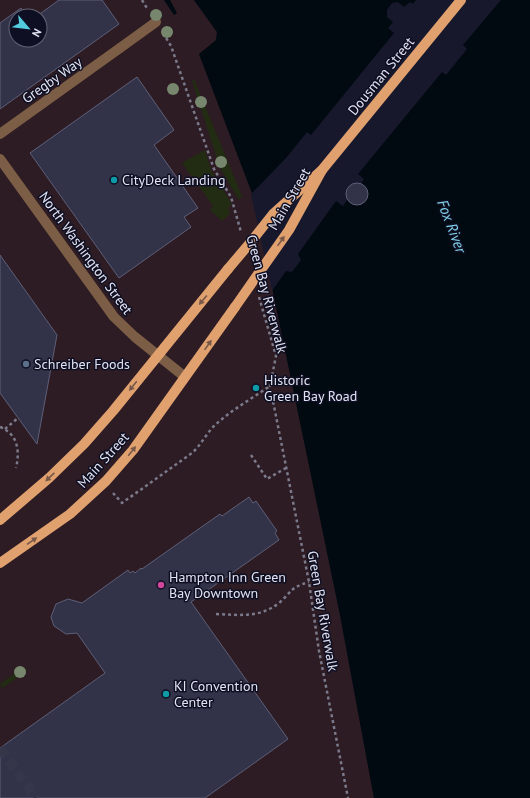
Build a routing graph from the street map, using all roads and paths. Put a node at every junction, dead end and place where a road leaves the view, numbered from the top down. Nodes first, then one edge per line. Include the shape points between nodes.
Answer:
1 (142, 0) edge
2 (461, 0) edge
3 (156, 22) junction
4 (0, 134) edge
5 (0, 159) edge
6 (322, 170) junction
7 (242, 235) dead end
8 (259, 296) dead end
9 (157, 355) junction
10 (185, 377) junction
11 (270, 386) junction
12 (18, 418) dead end
13 (0, 427) edge
14 (4, 429) junction
15 (251, 455) dead end
16 (16, 468) dead end
17 (286, 468) junction
18 (104, 484) junction
19 (0, 520) edge
20 (0, 563) edge
21 (309, 582) junction
22 (216, 614) dead end
23 (348, 798) edge

1 - 3 path, Green Bay Riverwalk
2 - 6 main road, Dousman Street
3 - 4 street, Gregby Way
3 - 7 path, Green Bay Riverwalk via 171,46 214,168 231,197
5 - 9 street, North Washington Street via 114,317
6 -> 9 main road, Main Street, bridge via 273,214
10 -> 6 main road, Main Street, bridge via 289,230
8 - 11 path, Green Bay Riverwalk via 276,356
9 - 10 street, North Washington Street
9 -> 19 main road, Main Street via 84,444 50,478
18 -> 10 main road, Main Street via 133,450
11 - 17 path, Green Bay Riverwalk
11 - 18 path via 212,428 192,453 122,503
12 - 14 path
13 - 14 path
14 - 16 path via 15,439 18,449
15 - 17 path via 267,479
17 - 21 path, Green Bay Riverwalk
20 -> 18 main road, Main Street via 70,514
21 - 22 path via 294,586 280,602 265,612 247,616
21 - 23 path, Green Bay Riverwalk via 319,651

